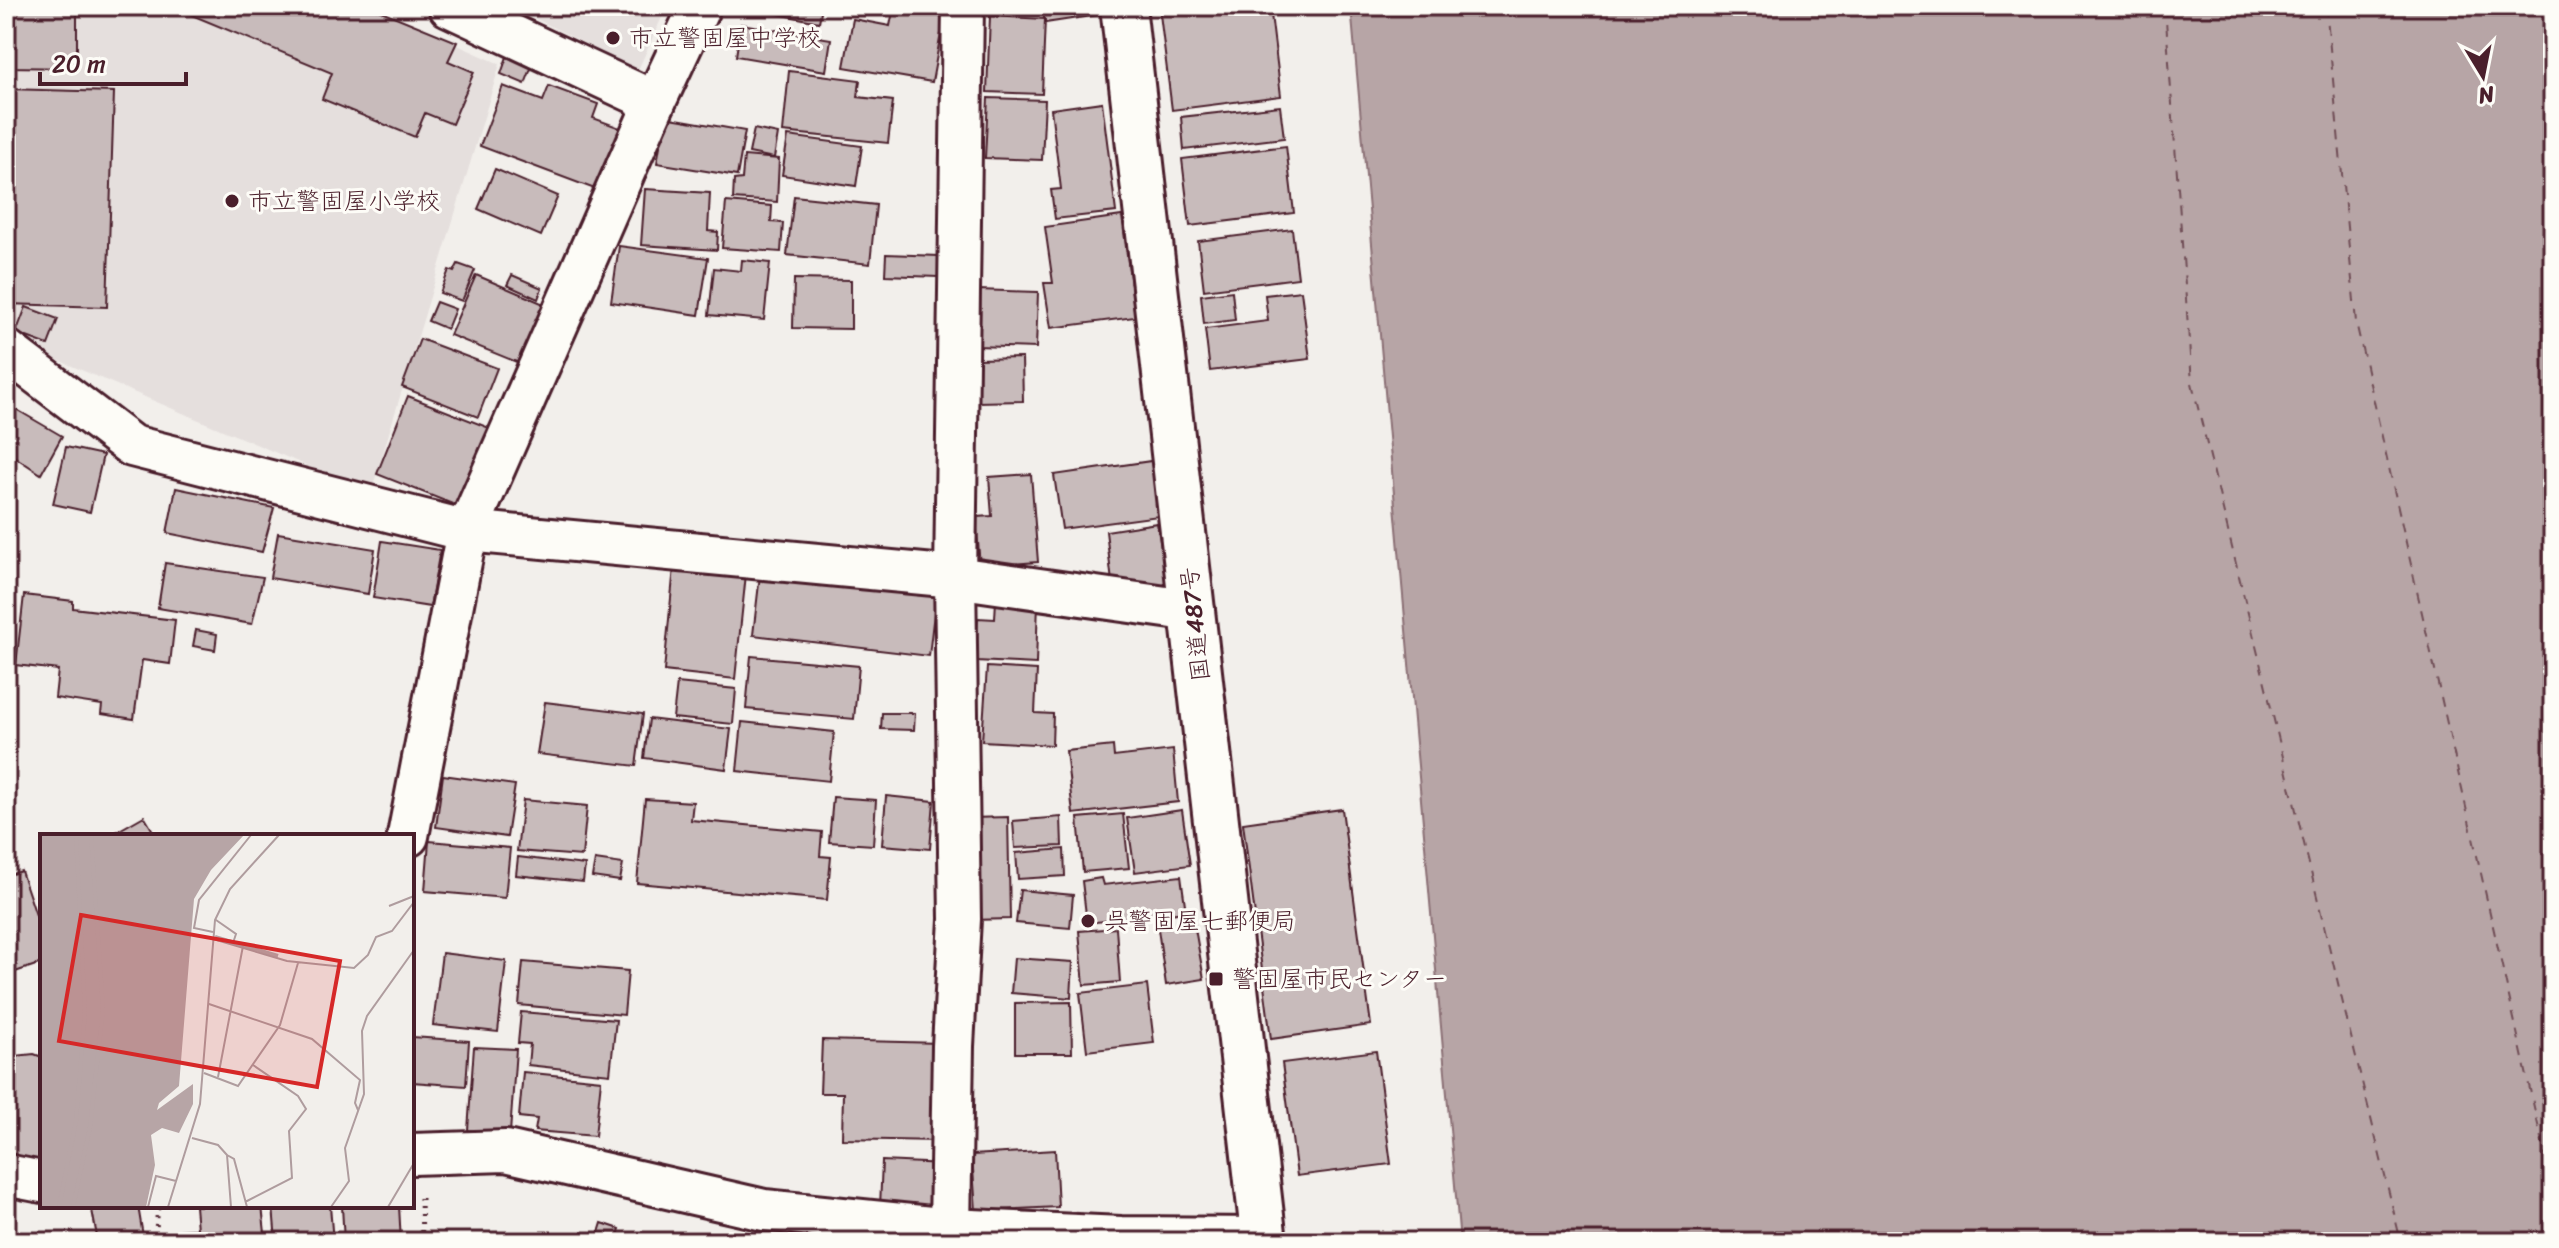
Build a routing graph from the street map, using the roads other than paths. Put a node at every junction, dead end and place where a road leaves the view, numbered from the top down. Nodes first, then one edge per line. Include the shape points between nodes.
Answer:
1 (449, 6) edge
2 (700, 6) edge
3 (963, 6) edge
4 (1123, 6) edge
5 (655, 102) junction
6 (6, 350) edge
7 (467, 531) junction
8 (955, 577) junction
9 (1194, 611) junction
10 (408, 834) edge
11 (414, 1154) edge
12 (6, 1175) edge
13 (40, 1182) edge
14 (950, 1229) junction
15 (1051, 1238) edge
16 (1264, 1240) edge

1 - 5 street
2 - 5 street
3 - 8 street
4 - 9 highway, 国道487号
5 - 7 street
6 - 7 street via 132,446
7 - 8 street
7 - 10 street
8 - 9 street
8 - 14 street via 960,919
9 - 16 highway, 国道487号
11 - 14 street via 506,1151 764,1210
12 - 13 street
14 - 15 street
15 - 16 street

